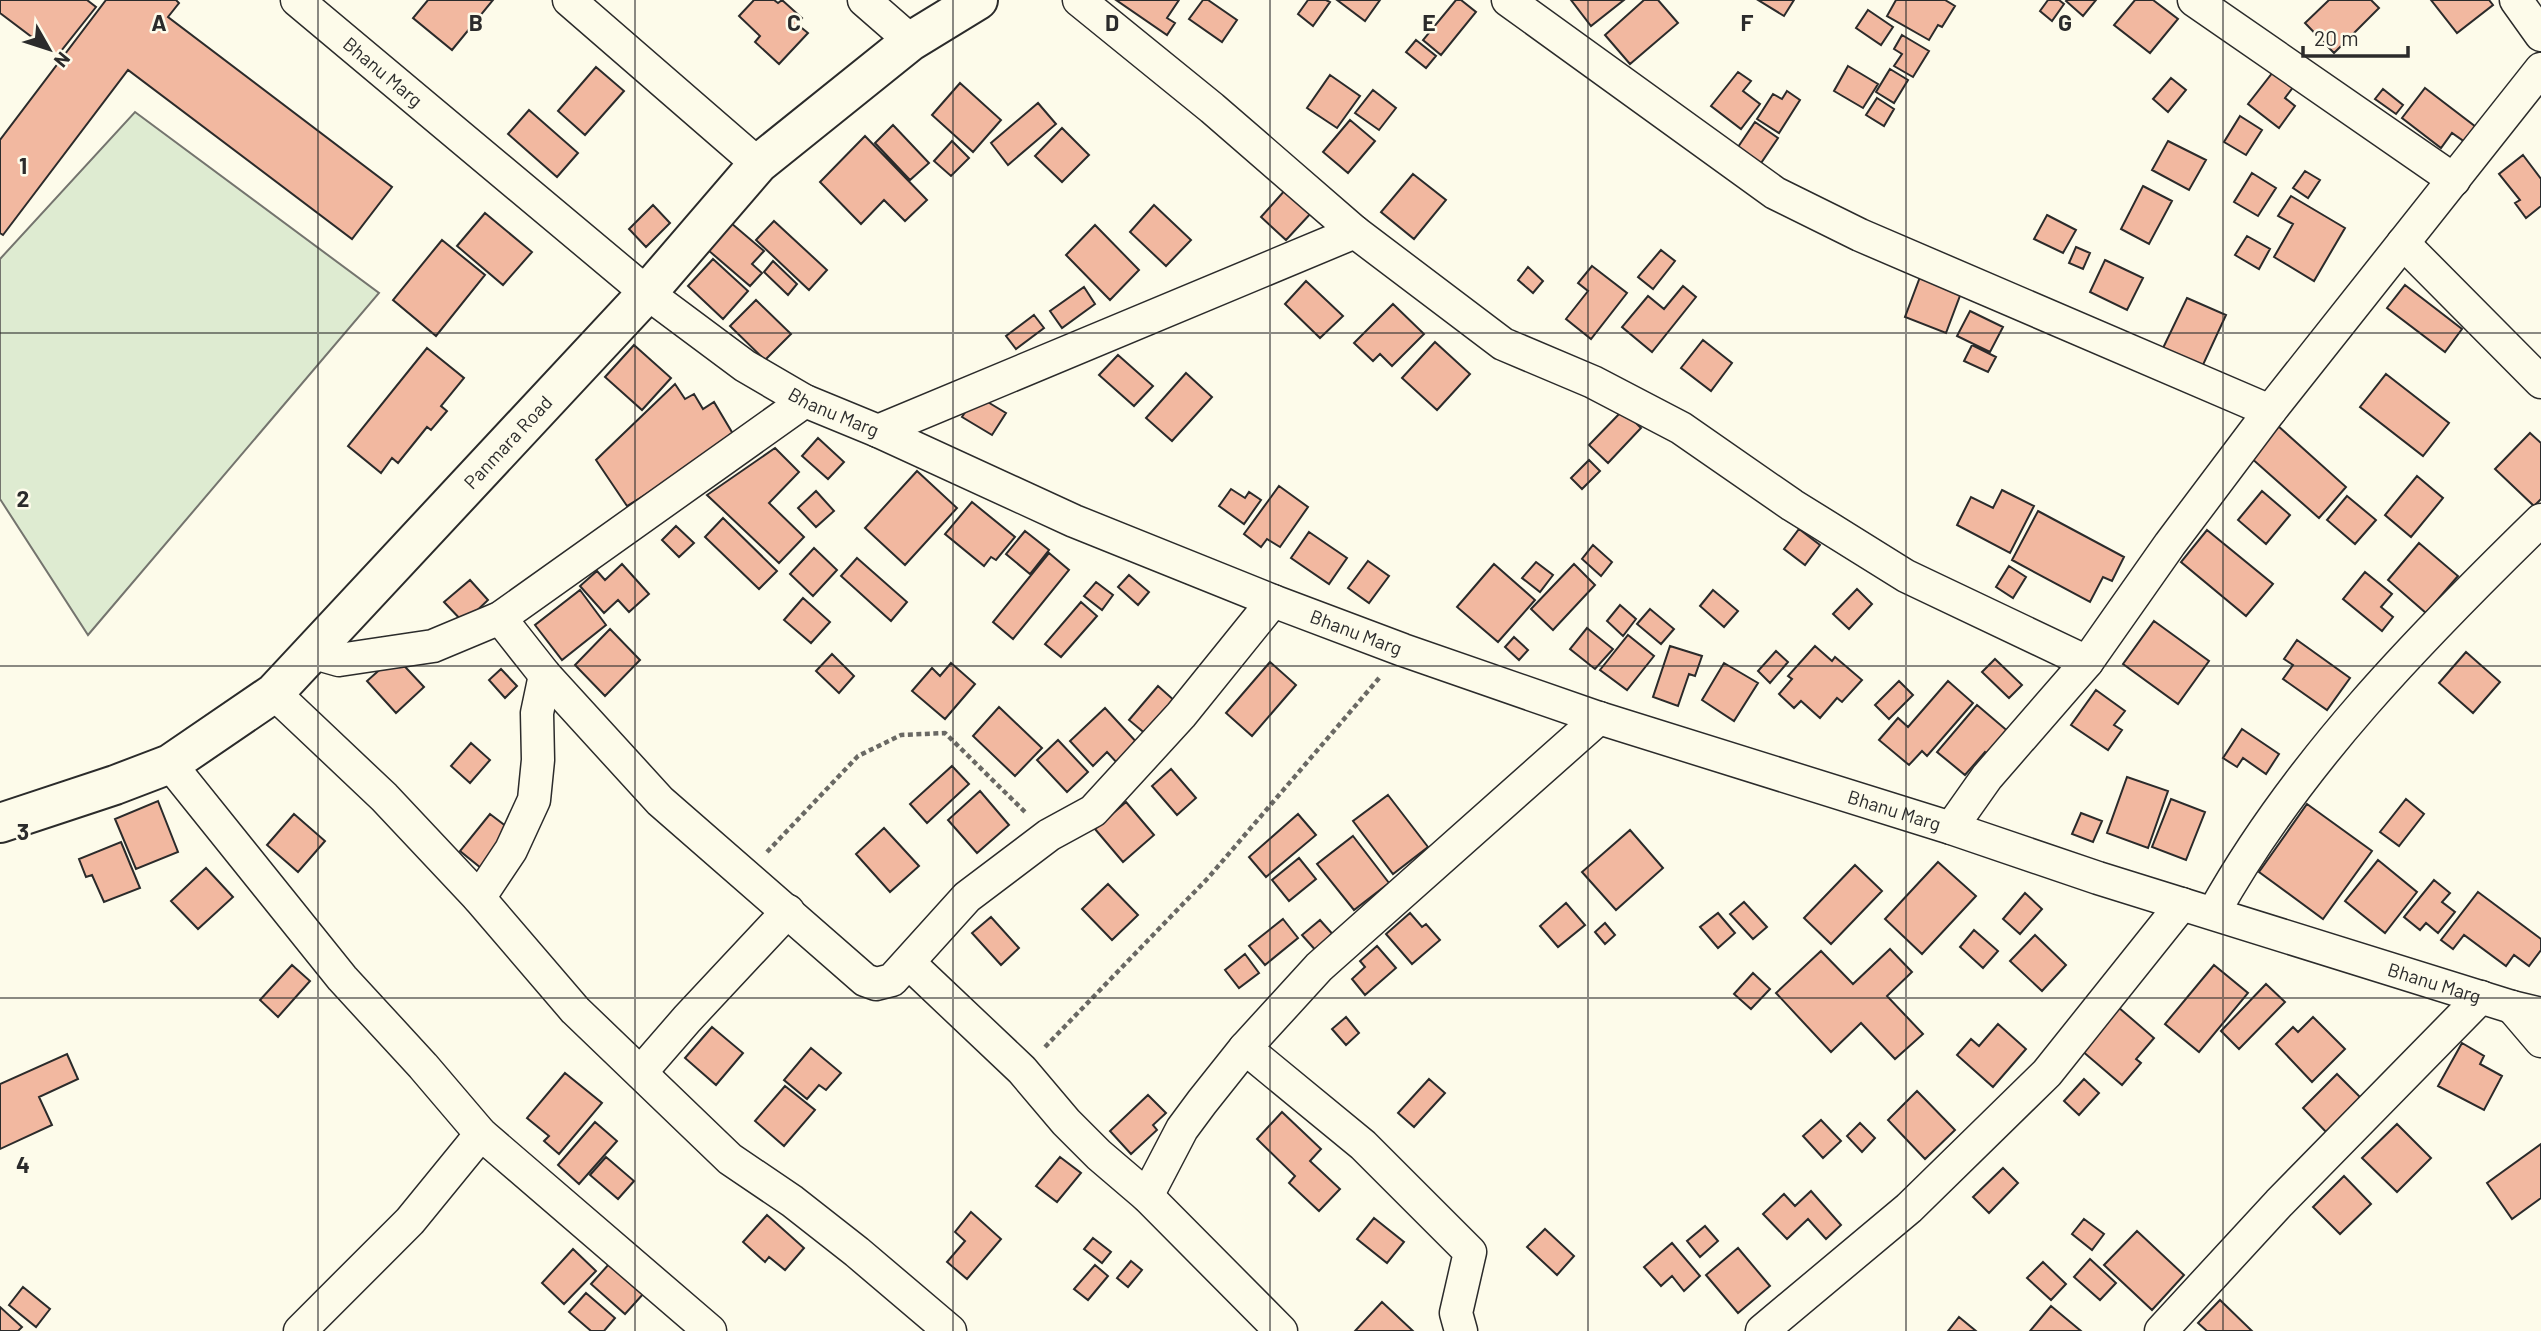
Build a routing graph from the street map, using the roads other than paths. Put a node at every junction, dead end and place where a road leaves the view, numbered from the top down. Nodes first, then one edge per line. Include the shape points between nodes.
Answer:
1 (297, 0) edge
2 (569, 0) edge
3 (864, 0) edge
4 (978, 0) edge
5 (1079, 0) edge
6 (1508, 0) edge
7 (2194, 0) edge
8 (2516, 0) edge
9 (2541, 35) edge
10 (911, 41) junction
11 (2541, 69) edge
12 (758, 164) junction
13 (2454, 180) junction
14 (1355, 232) junction
15 (2403, 243) junction
16 (647, 293) junction
17 (2541, 382) edge
18 (805, 401) junction
19 (2270, 411) junction
20 (878, 431) junction
21 (2541, 520) edge
22 (1273, 601) junction
23 (500, 618) junction
24 (311, 652) junction
25 (2087, 662) junction
26 (545, 675) junction
27 (274, 693) junction
28 (1599, 718) junction
29 (170, 764) junction
30 (0, 823) edge
31 (1951, 828) junction
32 (479, 898) junction
33 (2182, 904) junction
34 (788, 911) junction
35 (2214, 912) junction
36 (909, 963) junction
37 (2481, 997) junction
38 (2527, 1010) edge
39 (2541, 1041) edge
40 (1245, 1048) junction
41 (641, 1072) junction
42 (481, 1134) junction
43 (1147, 1196) junction
44 (300, 1331) edge
45 (710, 1331) edge
46 (950, 1331) edge
47 (1281, 1331) edge
48 (1461, 1331) edge
49 (1762, 1331) edge
50 (2161, 1331) edge

1 - 16 street, Bhanu Marg
2 - 12 street
3 - 10 street
4 - 10 street, Panmara Road
5 - 14 street
6 - 19 street via 1775,193 1860,235
7 - 13 street
8 - 9 street
10 - 12 street, Panmara Road
11 - 13 street
12 - 16 street, Panmara Road
13 - 15 street
14 - 20 street
14 - 25 street via 1503,344 1593,382 1681,428 1906,576
15 - 17 street
15 - 19 street
16 - 18 street, Bhanu Marg via 745,366
16 - 24 street, Panmara Road
18 - 20 street, Bhanu Marg
18 - 23 street
19 - 25 street
20 - 22 street, Bhanu Marg via 1074,521
21 - 35 street via 2459,599 2365,703 2303,778
22 - 28 street, Bhanu Marg
22 - 36 street via 1181,715 1093,811 1049,835 967,897
23 - 24 street via 433,646 339,660
23 - 26 street
24 - 27 street, Panmara Road
25 - 31 street via 1987,777
26 - 32 street via 537,713 534,800 511,849
26 - 34 street via 660,801
27 - 29 street, Panmara Road
27 - 32 street via 384,797
28 - 31 street, Bhanu Marg
28 - 40 street via 1319,967
29 - 30 street, Panmara Road
29 - 42 street via 342,978
31 - 33 street, Bhanu Marg
32 - 41 street via 575,1010
33 - 35 street, Bhanu Marg
33 - 49 street via 2047,1073 1909,1208
34 - 36 street via 865,980 876,984 892,980
34 - 41 street
35 - 37 street, Bhanu Marg
36 - 43 street via 1023,1070 1066,1122
37 - 38 street, Bhanu Marg
37 - 50 street
38 - 39 street
40 - 43 street via 1182,1129
40 - 48 street via 1363,1145 1470,1252 1456,1313
41 - 46 street via 730,1158 858,1252
42 - 44 street via 410,1221
42 - 45 street
43 - 47 street

